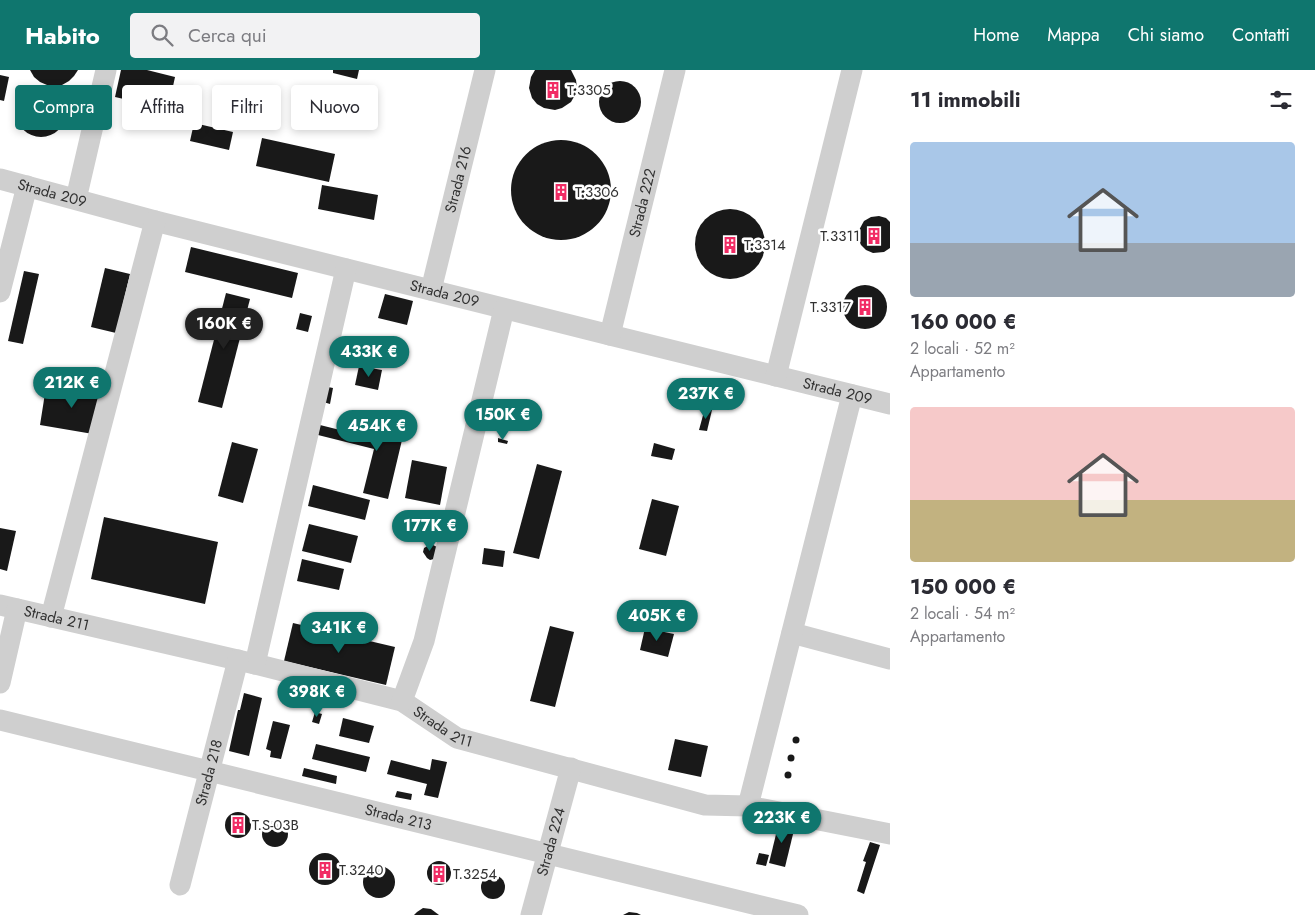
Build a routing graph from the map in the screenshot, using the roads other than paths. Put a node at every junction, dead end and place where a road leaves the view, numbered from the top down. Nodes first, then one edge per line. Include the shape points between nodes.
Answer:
1 (106, 70) edge
2 (485, 70) edge
3 (675, 70) edge
4 (852, 70) edge
5 (0, 179) edge
6 (27, 186) junction
7 (76, 199) junction
8 (155, 221) junction
9 (346, 269) junction
10 (431, 290) junction
11 (0, 292) edge
12 (504, 309) junction
13 (610, 336) junction
14 (776, 376) junction
15 (852, 395) junction
16 (890, 404) edge
17 (8, 607) edge
18 (51, 617) junction
19 (792, 633) junction
20 (890, 660) edge
21 (246, 662) junction
22 (0, 683) edge
23 (402, 701) junction
24 (0, 720) edge
25 (571, 768) junction
26 (210, 770) junction
27 (748, 806) junction
28 (890, 834) edge
29 (548, 854) junction
30 (180, 885) dead end
31 (532, 915) edge
32 (798, 915) edge

1 - 7 lane
2 - 10 lane, Strada 216
3 - 13 lane, Strada 222
4 - 14 lane
5 - 6 lane, Strada 209
6 - 7 lane, Strada 209
6 - 11 lane
7 - 8 lane, Strada 209
8 - 9 lane, Strada 209
8 - 18 lane
9 - 10 lane, Strada 209
9 - 21 lane, Strada 218
10 - 12 lane, Strada 209
12 - 13 lane, Strada 209
12 - 23 lane via 424,641
13 - 14 lane, Strada 209
14 - 15 lane, Strada 209
15 - 16 lane, Strada 209
15 - 19 lane
17 - 18 lane, Strada 211
17 - 22 lane
18 - 21 lane, Strada 211
19 - 20 lane
19 - 27 lane
21 - 23 lane, Strada 211
21 - 26 lane, Strada 218
23 - 25 lane, Strada 211 via 457,738
24 - 26 lane, Strada 213
25 - 27 lane, Strada 211 via 705,804
25 - 29 lane, Strada 224
26 - 29 lane, Strada 213
26 - 30 lane, Strada 218
27 - 28 lane, Strada 211
29 - 31 lane, Strada 224
29 - 32 lane, Strada 213

